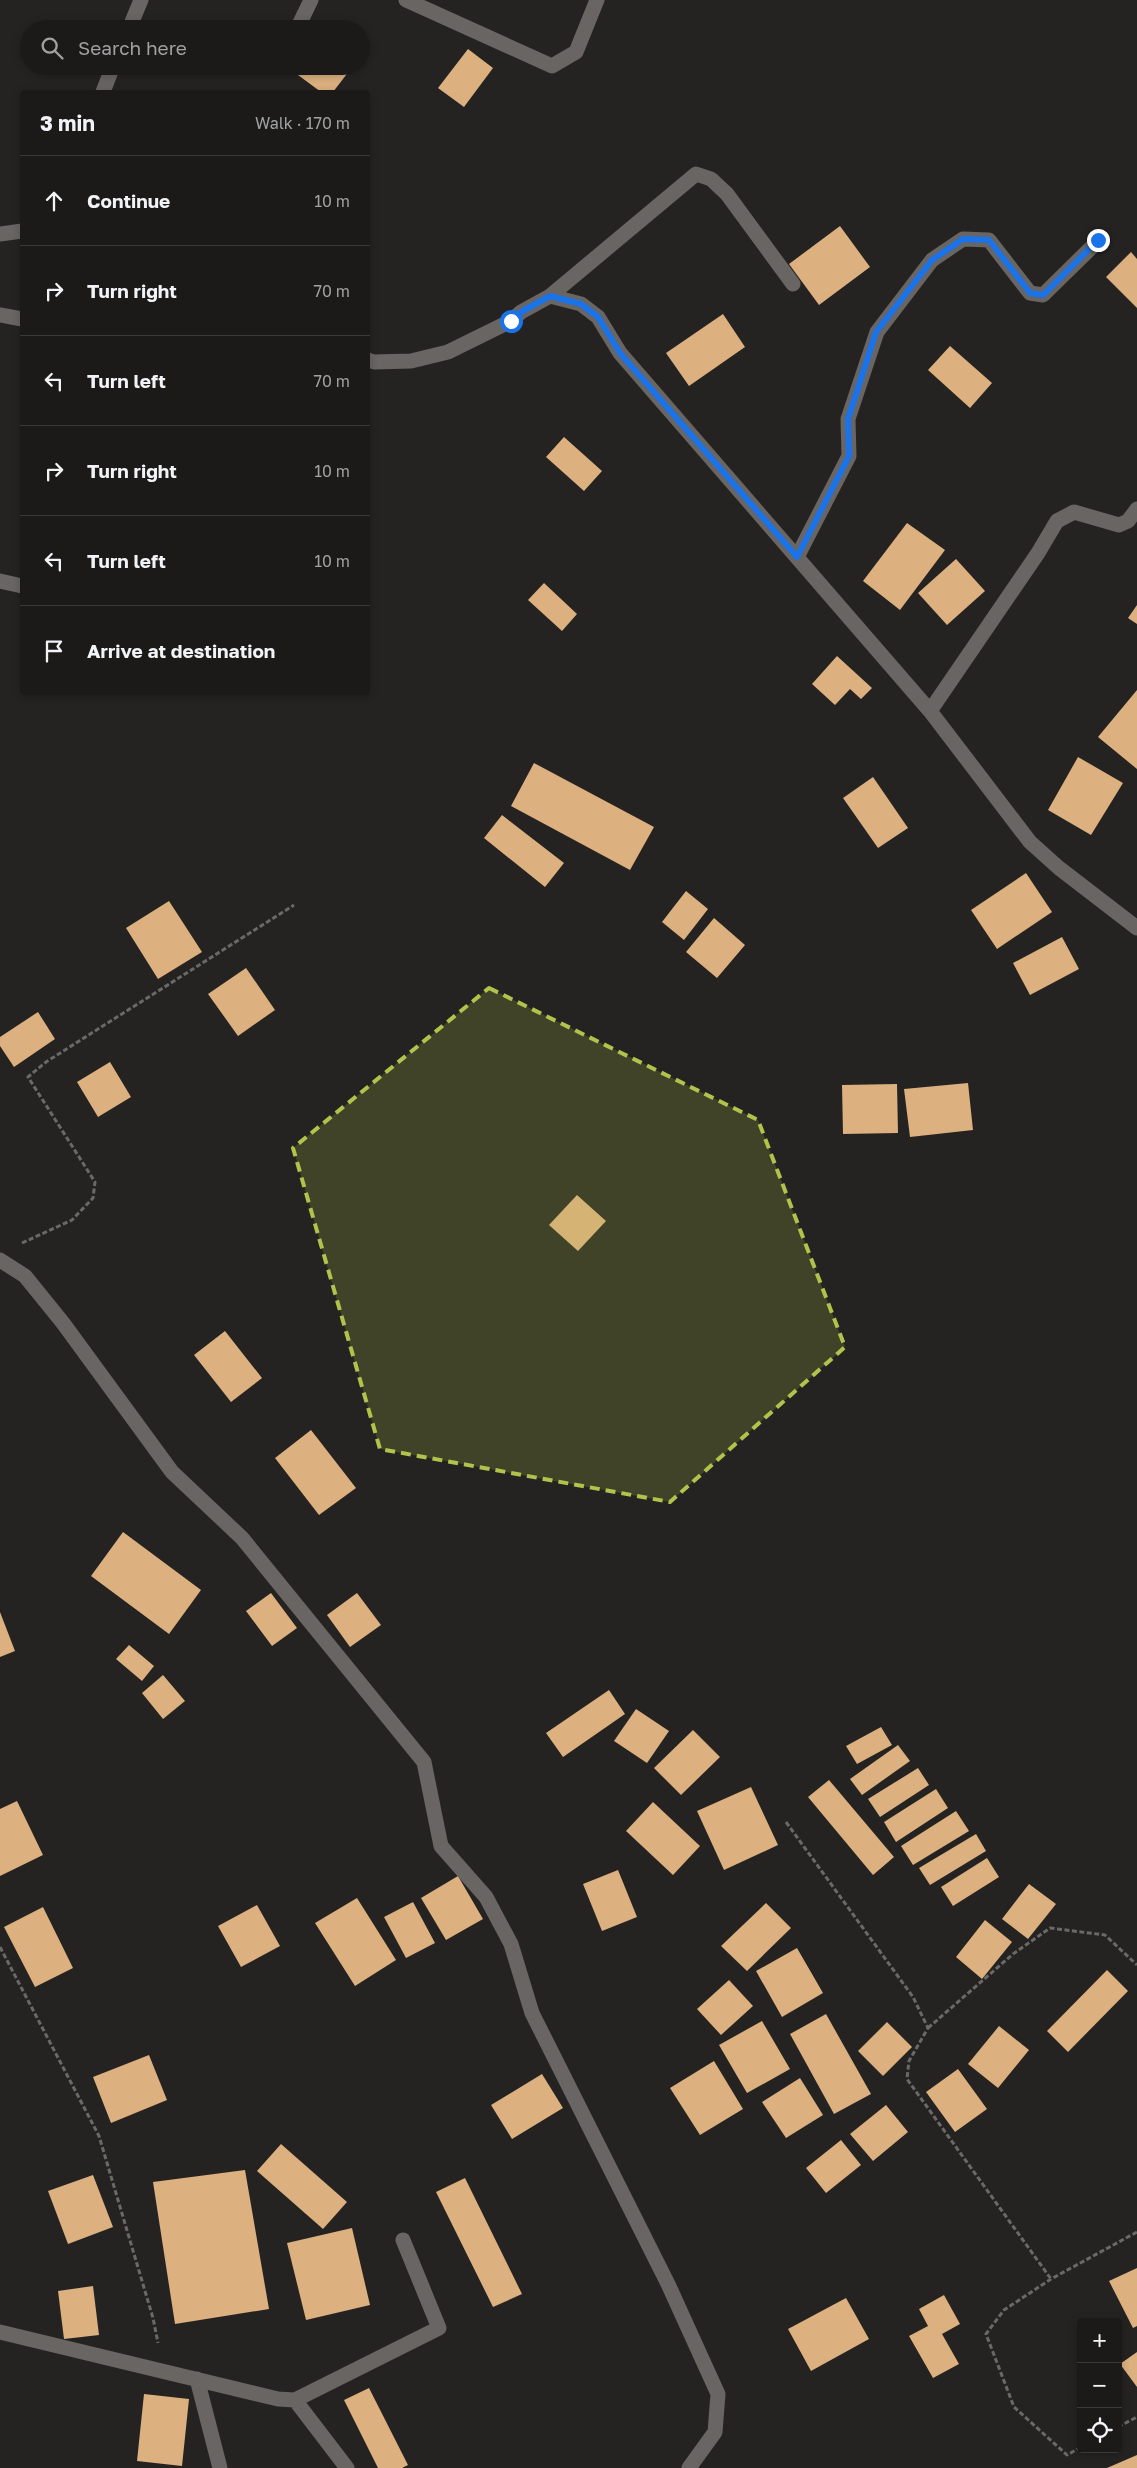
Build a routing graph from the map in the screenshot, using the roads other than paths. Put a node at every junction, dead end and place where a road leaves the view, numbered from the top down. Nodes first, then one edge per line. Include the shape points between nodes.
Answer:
1 (141, 0) edge
2 (311, 0) edge
3 (406, 0) edge
4 (597, 0) edge
5 (133, 20) edge
6 (301, 20) edge
7 (110, 75) edge
8 (104, 90) edge
9 (20, 231) edge
10 (0, 234) edge
11 (1098, 240) dead end
12 (793, 284) dead end
13 (550, 296) junction
14 (0, 315) edge
15 (20, 319) edge
16 (370, 361) edge
17 (1137, 509) edge
18 (797, 557) junction
19 (0, 581) edge
20 (20, 586) edge
21 (930, 710) junction
22 (1137, 928) edge
23 (0, 1260) edge
24 (403, 2240) dead end
25 (0, 2332) edge
26 (197, 2379) junction
27 (295, 2400) junction
28 (220, 2468) edge
29 (347, 2468) edge
30 (689, 2468) edge

1 - 5 street
2 - 6 street
3 - 4 street via 552,66 576,52
7 - 8 street
9 - 10 street
11 - 18 street via 1043,295 1030,293 989,240 963,239 932,260 876,332 848,419 849,456
12 - 13 street via 727,194 711,179 696,174
13 - 16 street via 511,321 448,352 412,361
13 - 18 street via 581,304 598,317 620,353
14 - 15 street
17 - 21 street via 1128,521 1119,525 1074,512 1057,521
18 - 21 street
19 - 20 street
21 - 22 street via 1030,842
23 - 30 street via 25,1276 172,1472 242,1538 424,1762 441,1846 486,1897 511,1944 532,2013 668,2284 718,2394 715,2432
24 - 27 street via 439,2328
25 - 26 street
26 - 27 street via 278,2399
26 - 28 street
27 - 29 street

